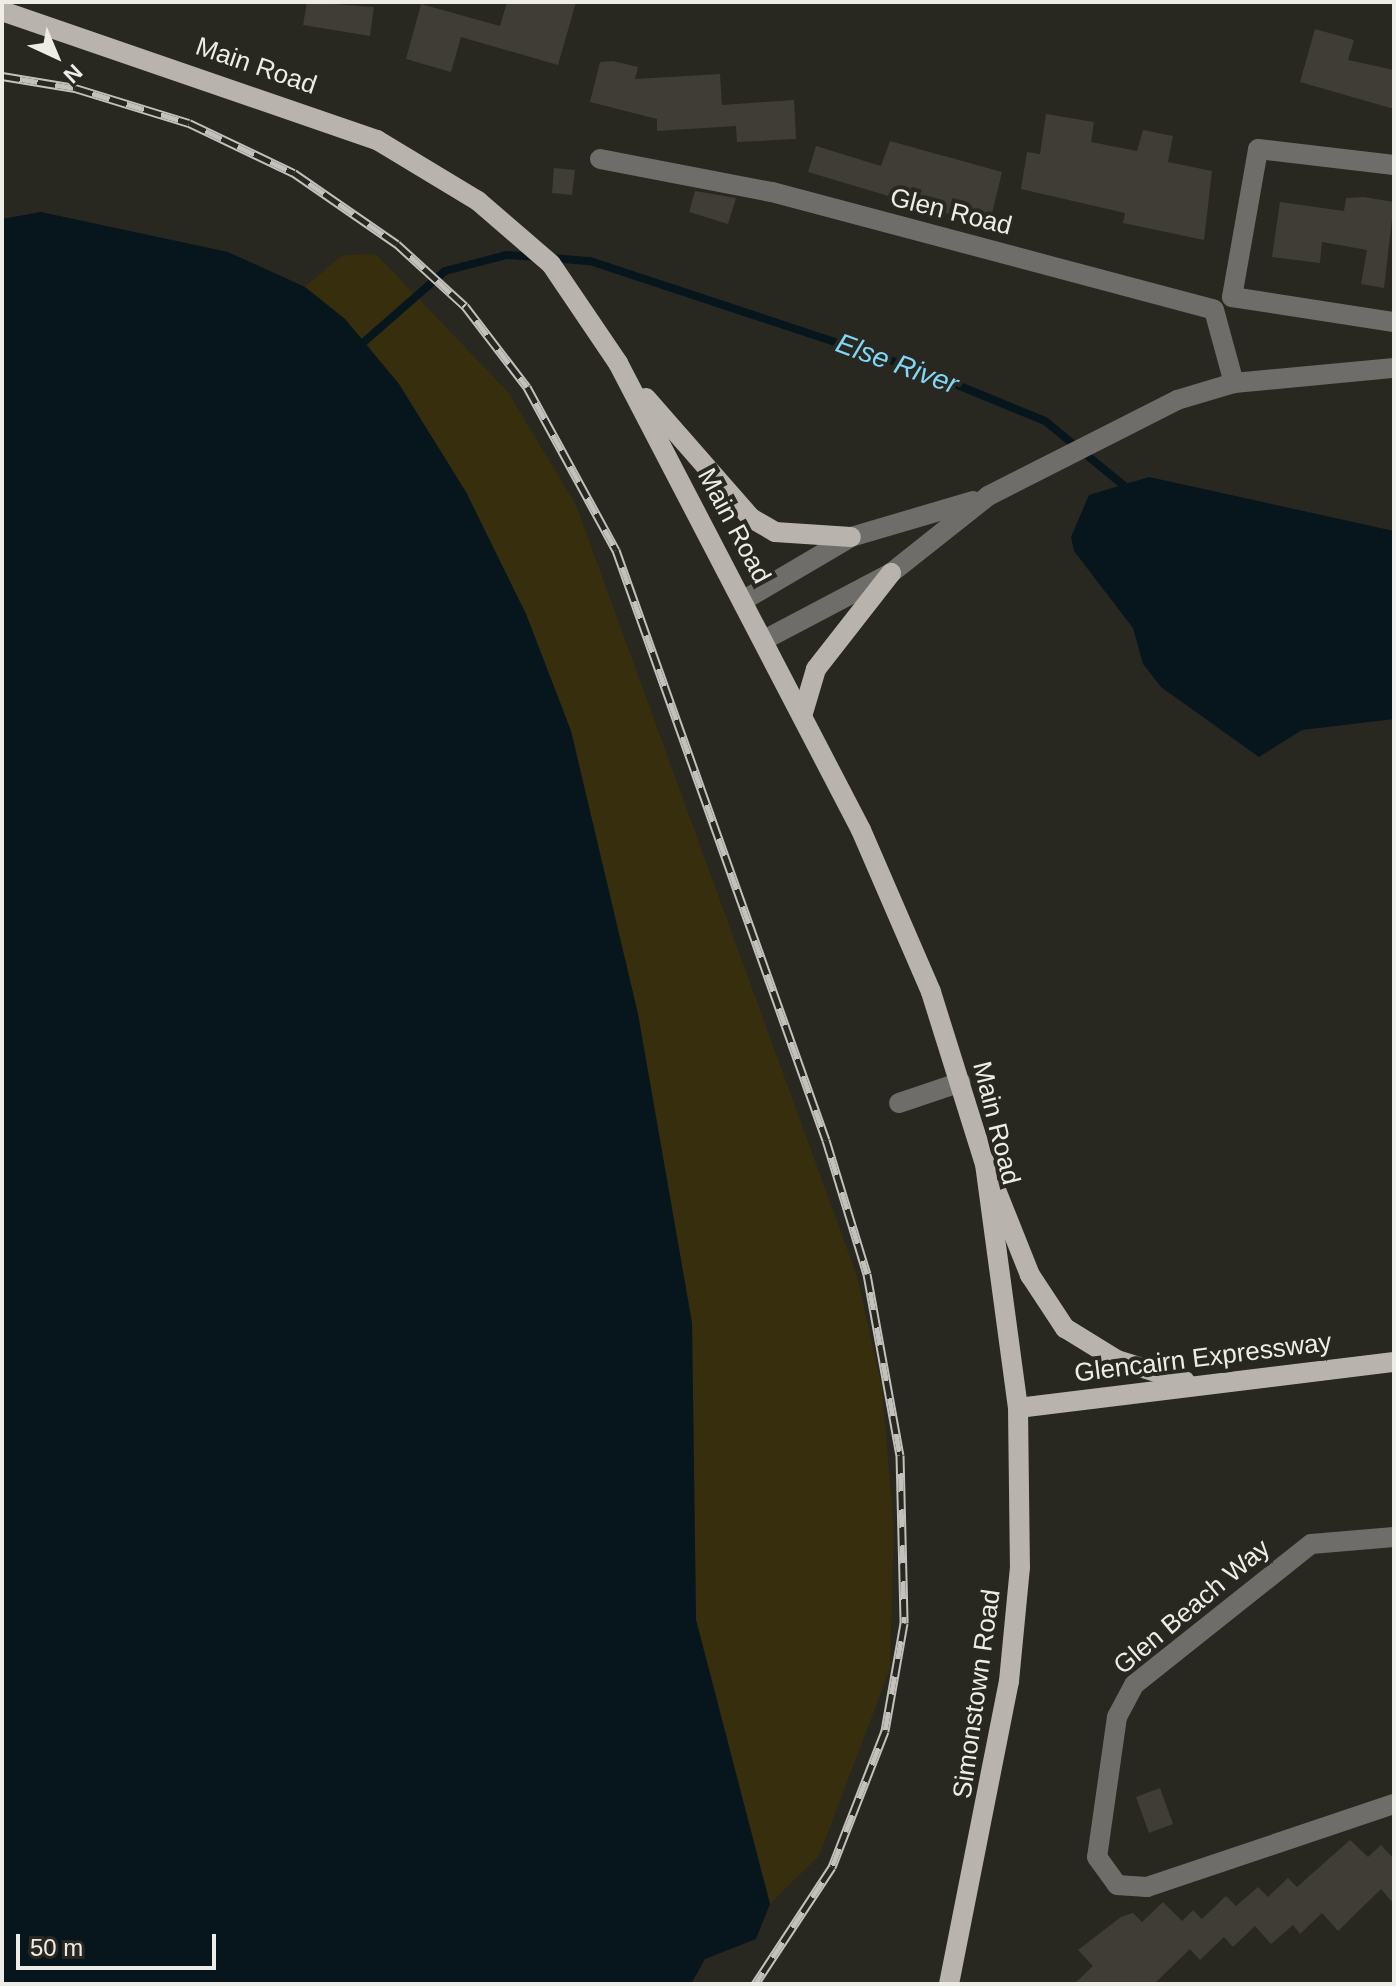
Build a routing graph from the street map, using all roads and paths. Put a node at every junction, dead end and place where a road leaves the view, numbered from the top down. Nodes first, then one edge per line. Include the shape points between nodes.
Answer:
1 (2, 11) edge
2 (600, 159) dead end
3 (1394, 165) edge
4 (1232, 297) junction
5 (1214, 310) junction
6 (1394, 322) edge
7 (618, 363) junction
8 (1394, 368) edge
9 (1234, 383) junction
10 (988, 496) junction
11 (851, 537) junction
12 (891, 573) junction
13 (744, 600) junction
14 (764, 640) junction
15 (803, 713) junction
16 (961, 1082) junction
17 (899, 1103) dead end
18 (985, 1164) junction
19 (1394, 1362) edge
20 (1195, 1384) junction
21 (1018, 1408) junction
22 (1394, 1537) edge
23 (1394, 1804) edge
24 (949, 1984) edge

1 - 7 main road, Main Road via 337,123 478,201 551,264 589,311
2 - 5 street, Glen Road via 772,192
3 - 4 street via 1267,145 1254,154
4 - 5 street
4 - 6 street
5 - 9 street
7 - 11 main road via 751,518 775,532
7 - 13 main road, Main Road
8 - 9 street
9 - 10 street via 1122,425
10 - 11 street
10 - 12 street
11 - 13 street
12 - 14 street
12 - 15 main road via 816,669
13 - 14 main road, Main Road
14 - 15 main road, Main Road
15 - 16 main road, Main Road via 889,889
16 - 17 street
16 - 18 main road, Main Road
18 - 20 main road via 1030,1275 1065,1328 1117,1360
18 - 21 main road, Main Road
19 - 20 main road, Glencairn Expressway
20 - 21 main road, Glencairn Expressway
21 - 24 main road, Simonstown Road via 1020,1567 1009,1681
22 - 23 street, Glen Beach Way via 1311,1544 1134,1685 1117,1717 1097,1857 1117,1885 1147,1887

